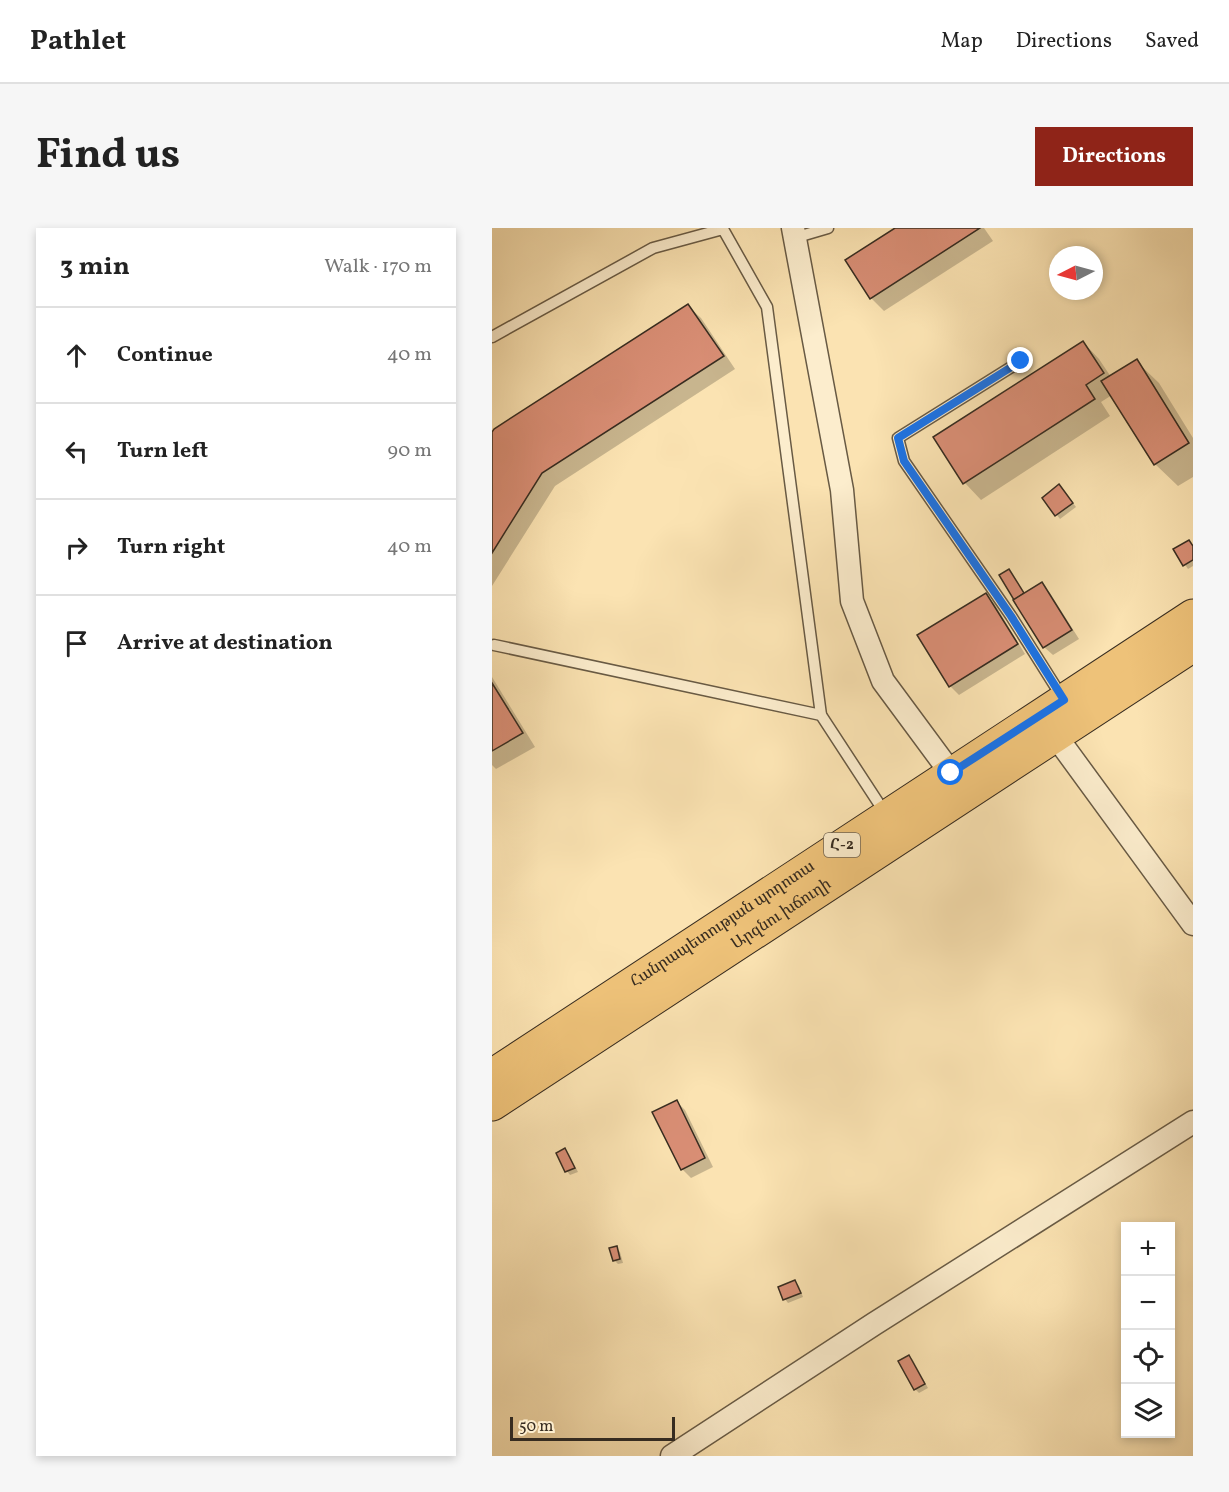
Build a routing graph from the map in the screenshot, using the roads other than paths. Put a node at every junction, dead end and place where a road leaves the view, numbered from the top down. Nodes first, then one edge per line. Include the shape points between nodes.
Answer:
1 (828, 228) edge
2 (793, 233) edge
3 (492, 337) edge
4 (1021, 361) dead end
5 (1193, 616) edge
6 (494, 645) dead end
7 (1193, 645) edge
8 (1064, 700) junction
9 (821, 715) junction
10 (1055, 735) junction
11 (951, 773) junction
12 (887, 815) junction
13 (1193, 924) edge
14 (492, 1076) edge
15 (492, 1104) edge
16 (1193, 1122) edge
17 (672, 1456) edge

1 - 2 lane
2 - 11 street via 842,490 852,601 883,681
3 - 9 lane via 653,248 723,229 767,307
4 - 8 lane via 898,438 904,461
5 - 8 main road, Հանրապետության պողոտա / Հ-2
6 - 9 lane
7 - 10 main road, Արզնու խճուղի / Հ-2
8 - 11 main road, Հանրապետության պողոտա / Հ-2
9 - 12 lane
10 - 13 street
10 - 15 main road, Արզնու խճուղի / Հ-2
11 - 12 main road, Հանրապետության պողոտա / Հ-2
12 - 14 main road, Հանրապետության պողոտա / Հ-2
16 - 17 street

